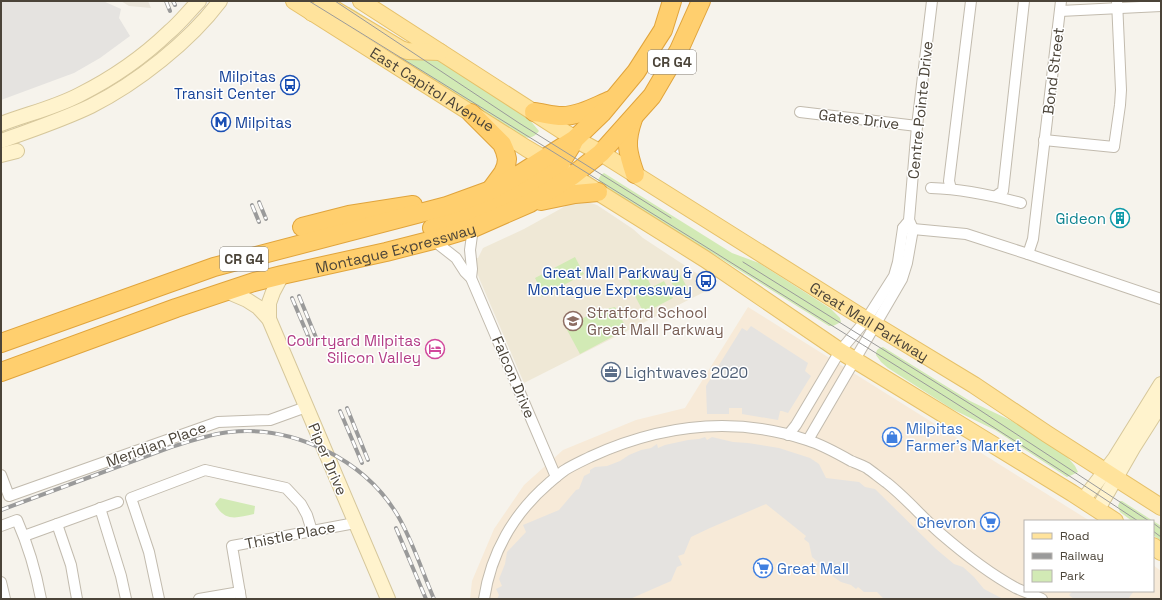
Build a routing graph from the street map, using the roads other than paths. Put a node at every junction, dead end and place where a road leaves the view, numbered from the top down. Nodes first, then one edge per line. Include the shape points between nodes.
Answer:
1 (199, 1) edge
2 (220, 1) edge
3 (294, 1) edge
4 (361, 1) edge
5 (672, 1) edge
6 (701, 1) edge
7 (932, 1) edge
8 (971, 1) edge
9 (1024, 1) edge
10 (1117, 5) edge
11 (1061, 6) edge
12 (1161, 6) edge
13 (312, 13) junction
14 (440, 52) junction
15 (614, 99) junction
16 (534, 112) junction
17 (800, 112) dead end
18 (471, 113) junction
19 (633, 118) junction
20 (1, 124) edge
21 (917, 126) junction
22 (575, 139) junction
23 (1044, 140) junction
24 (1, 141) edge
25 (17, 151) dead end
26 (601, 153) junction
27 (1, 155) edge
28 (558, 167) junction
29 (634, 174) junction
30 (931, 188) dead end
31 (951, 189) junction
32 (490, 190) junction
33 (598, 192) junction
34 (996, 196) junction
35 (468, 198) junction
36 (530, 203) junction
37 (1021, 203) dead end
38 (906, 224) junction
39 (302, 227) dead end
40 (473, 228) junction
41 (913, 229) junction
42 (433, 240) junction
43 (386, 252) junction
44 (1028, 254) junction
45 (282, 274) junction
46 (471, 278) junction
47 (226, 291) junction
48 (1161, 299) edge
49 (269, 319) junction
50 (870, 323) junction
51 (1, 343) edge
52 (840, 351) junction
53 (855, 360) junction
54 (1, 372) edge
55 (1161, 384) edge
56 (1161, 404) edge
57 (306, 407) junction
58 (788, 435) junction
59 (808, 440) junction
60 (1111, 475) junction
61 (1, 476) edge
62 (556, 477) junction
63 (1083, 500) junction
64 (118, 502) dead end
65 (1161, 507) edge
66 (100, 508) junction
67 (1098, 509) junction
68 (1114, 520) edge
69 (355, 523) junction
70 (56, 524) junction
71 (1, 526) edge
72 (312, 531) junction
73 (24, 536) junction
74 (1, 582) edge
75 (1024, 591) edge
76 (1026, 592) edge
77 (241, 596) edge
78 (5, 599) edge
79 (41, 599) edge
80 (77, 599) edge
81 (126, 599) edge
82 (159, 599) edge
83 (199, 599) edge
84 (388, 599) edge
85 (484, 599) edge
86 (1042, 599) edge

1 - 20 street via 169,33 106,80 79,95
2 - 24 street via 199,26 178,45 118,91 64,118
3 - 13 main road, East Capitol Avenue
4 - 14 main road
5 - 15 highway, CR G4 via 663,30 636,72
6 - 19 highway, Montague Expressway / CR G4 via 679,50 652,96
7 - 21 street, Centre Pointe Drive
8 - 31 street via 949,181
9 - 34 street via 1003,191
10 - 11 street
10 - 12 street
10 - 23 street via 1121,90 1114,147
11 - 23 street, Bond Street
13 - 14 main road via 322,6 327,6 401,49
13 - 18 main road, East Capitol Avenue
14 - 16 main road
15 - 16 highway via 568,115
15 - 22 highway, CR G4
16 - 22 main road
17 - 21 street, Gates Drive
18 - 28 main road, East Capitol Avenue
18 - 32 highway via 502,144 507,159 503,173
19 - 26 highway, Montague Expressway / CR G4
19 - 29 highway via 627,141
21 - 38 street, Centre Pointe Drive
22 - 26 main road, Great Mall Parkway
22 - 28 highway
23 - 44 street, Bond Street via 1033,239
25 - 27 street
26 - 28 highway, Montague Expressway / CR G4
26 - 29 main road, Great Mall Parkway
28 - 32 highway, Montague Expressway / CR G4 via 520,174
28 - 33 main road
28 - 36 highway, Montague Expressway / CR G4
28 - 43 highway via 488,206 408,236
29 - 50 main road, Great Mall Parkway
30 - 31 street
31 - 34 street
32 - 35 highway, Montague Expressway / CR G4
33 - 36 highway
33 - 52 main road via 705,259
34 - 37 street
35 - 39 highway via 349,215
35 - 51 highway, Montague Expressway / CR G4 via 447,206 214,267
36 - 40 highway, Montague Expressway / CR G4
38 - 41 street, Centre Pointe Drive
38 - 50 street, Centre Pointe Drive via 894,276
40 - 42 highway, Montague Expressway / CR G4
40 - 46 street, Falcon Drive via 470,250
41 - 44 street via 966,234
41 - 50 street, Centre Pointe Drive via 902,279
42 - 43 highway, Montague Expressway / CR G4
42 - 46 street, Falcon Drive via 456,258
43 - 45 highway, Montague Expressway / CR G4
44 - 48 street
45 - 47 highway, Montague Expressway / CR G4
45 - 49 street, Piper Drive via 269,303
46 - 62 street, Falcon Drive
47 - 49 street, Piper Drive via 258,307
47 - 54 highway, Montague Expressway / CR G4
49 - 57 street, Piper Drive
50 - 52 street
50 - 53 street, Centre Pointe Drive
50 - 60 main road, Great Mall Parkway via 974,385
52 - 53 main road
52 - 58 street
53 - 59 street, Centre Pointe Drive
53 - 63 main road
55 - 60 street via 1115,458
56 - 60 street via 1133,448
57 - 61 street, Meridian Place via 270,420 218,422 9,496
57 - 69 street, Piper Drive
58 - 59 street
58 - 62 street via 734,426 675,429 607,449
59 - 75 street via 866,468 897,491 939,533 1004,581
60 - 63 street
60 - 65 main road, Great Mall Parkway
60 - 67 street
62 - 85 street via 530,501 506,533 490,569
63 - 67 main road
64 - 66 street
66 - 70 street
66 - 81 street via 122,576
67 - 68 main road
69 - 72 street, Thistle Place
69 - 84 street, Piper Drive
70 - 73 street
70 - 80 street via 71,564
71 - 73 street via 17,520
72 - 77 street, Thistle Place via 232,546
72 - 82 street via 308,514 286,488 205,470 131,498 149,552
73 - 79 street
74 - 78 street
76 - 86 street
77 - 83 street

